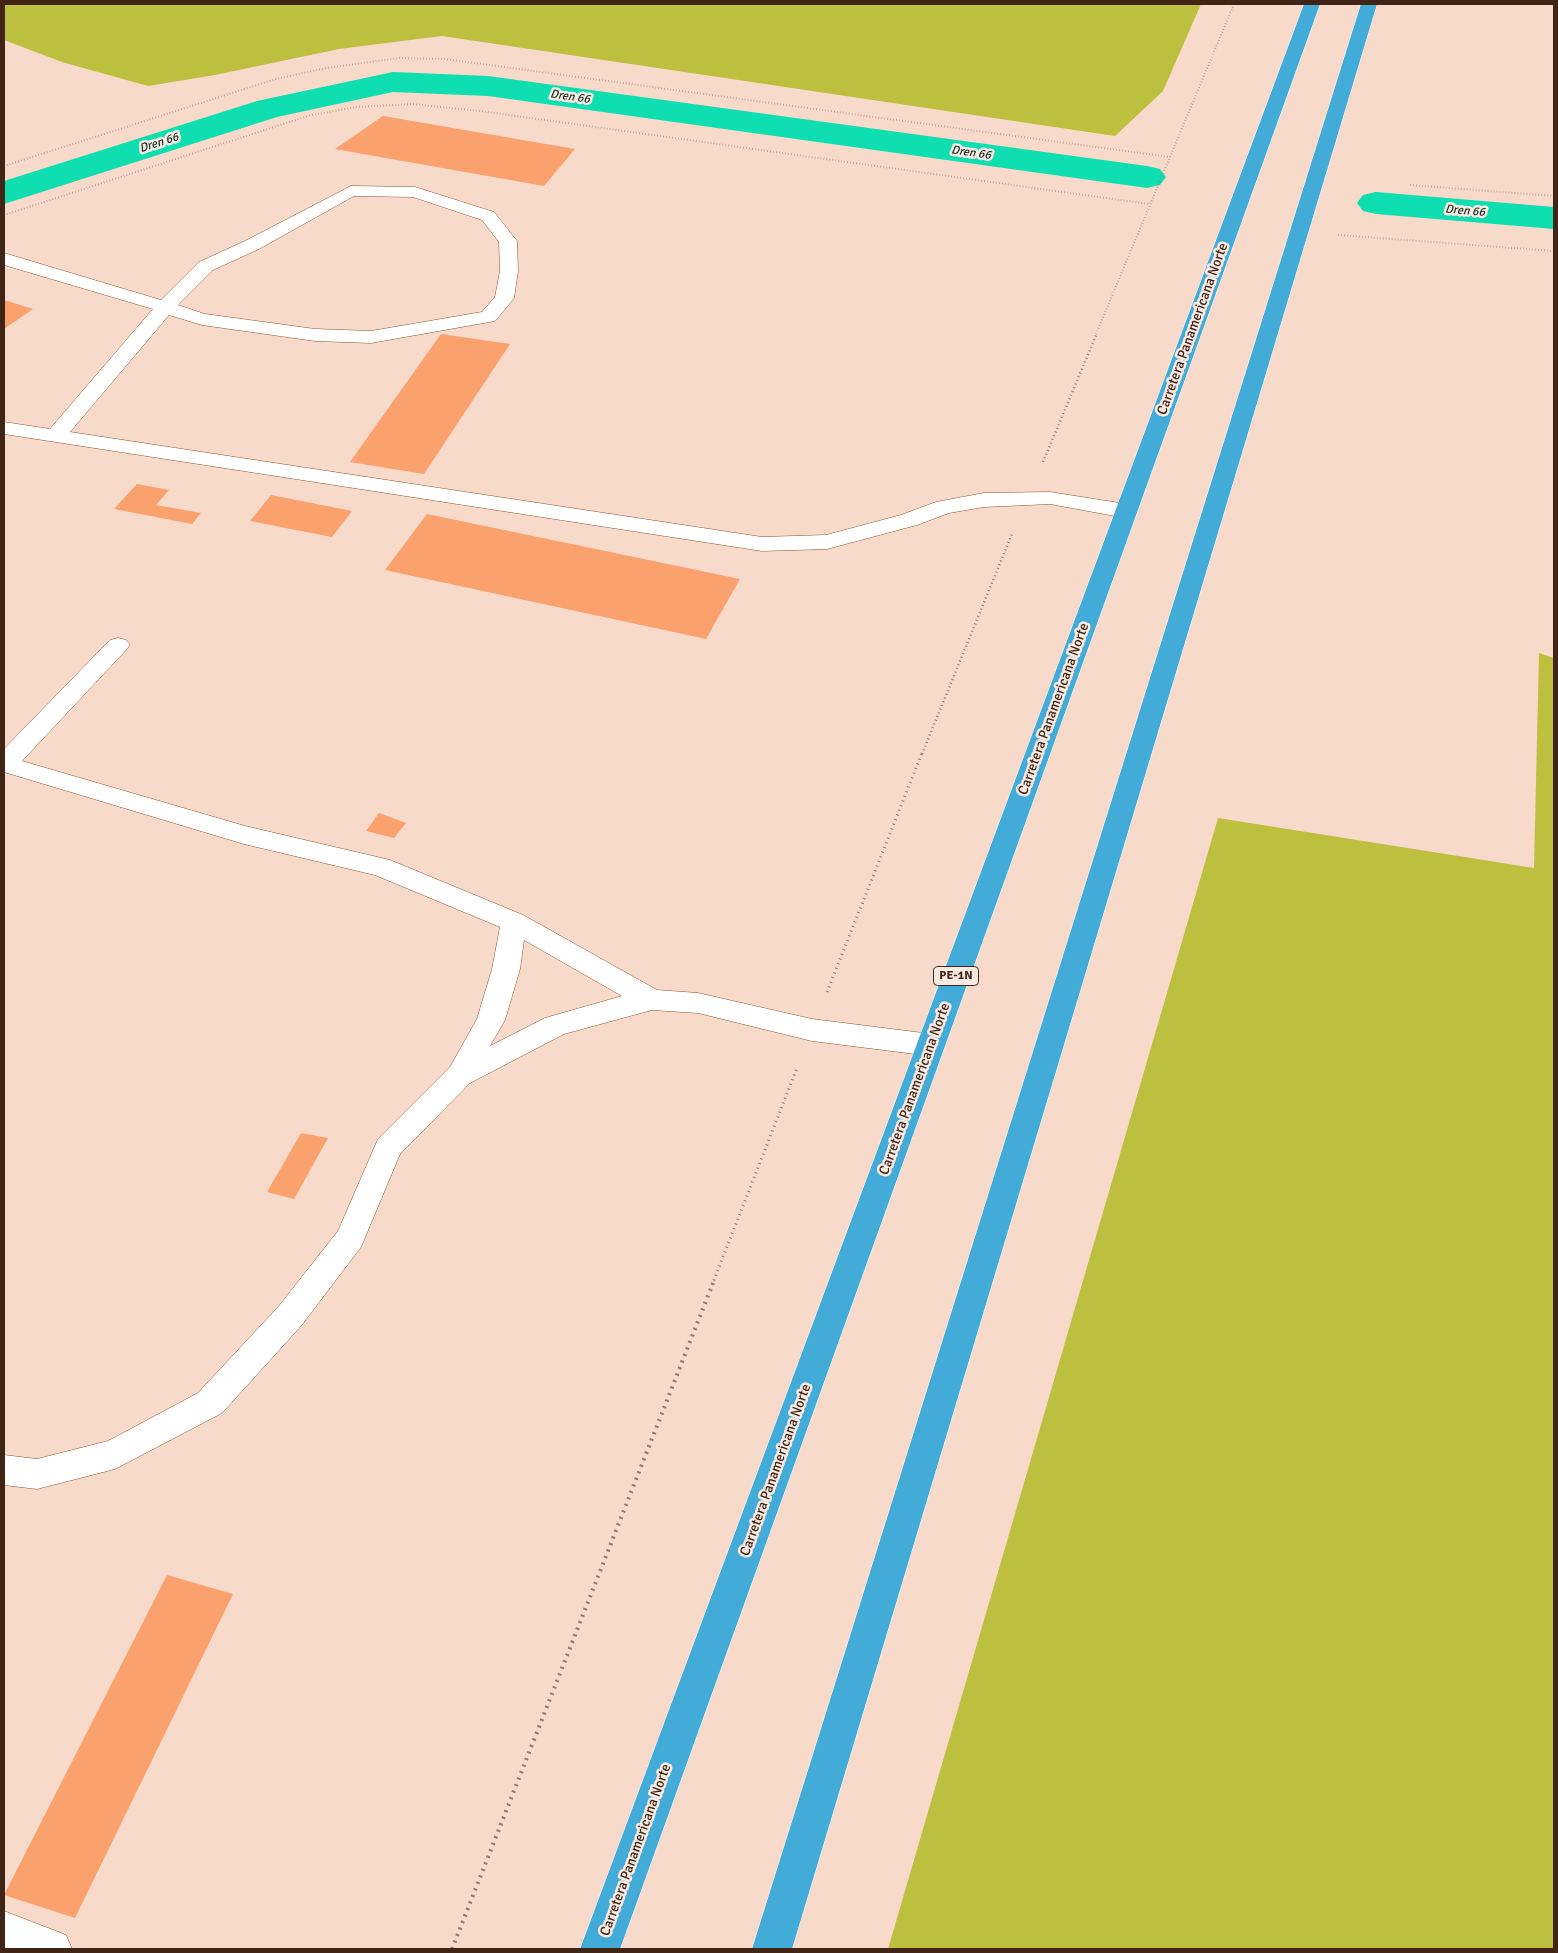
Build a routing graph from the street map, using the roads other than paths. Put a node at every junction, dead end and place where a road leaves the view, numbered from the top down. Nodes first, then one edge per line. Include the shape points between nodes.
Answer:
1 (1312, 4) edge
2 (1369, 4) edge
3 (4, 259) edge
4 (165, 307) junction
5 (4, 428) edge
6 (55, 436) junction
7 (1126, 511) junction
8 (118, 645) dead end
9 (4, 764) edge
10 (514, 922) junction
11 (652, 1000) junction
12 (931, 1045) junction
13 (460, 1075) junction
14 (4, 1470) edge
15 (4, 1930) edge
16 (52, 1949) edge
17 (600, 1949) edge
18 (772, 1949) edge

1 - 7 highway, Carretera Panamericana Norte / PE-1N
2 - 18 highway
3 - 4 lane
4 - 4 lane via 202,319 314,335 362,336 405,332 488,317 504,298 509,271 508,241 488,216 415,192 351,191 206,266
4 - 6 lane
5 - 6 lane
6 - 7 lane via 762,544 827,542 901,523 944,507 984,500 1050,498
7 - 12 highway, Carretera Panamericana Norte / PE-1N
8 - 9 lane
9 - 10 lane via 244,836 381,867
10 - 11 lane
10 - 13 lane via 506,969 491,1020
11 - 12 lane via 698,1004 812,1030
11 - 13 lane via 555,1026
12 - 17 highway, Carretera Panamericana Norte / PE-1N
13 - 14 lane via 388,1147 350,1238 290,1316 210,1403 115,1454 38,1474
15 - 16 lane

